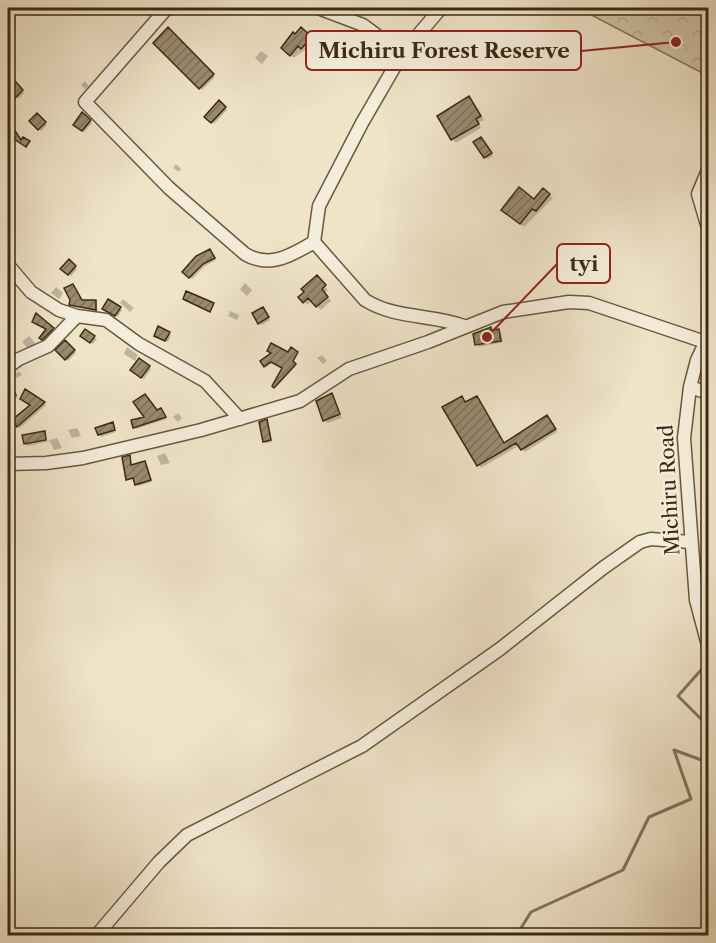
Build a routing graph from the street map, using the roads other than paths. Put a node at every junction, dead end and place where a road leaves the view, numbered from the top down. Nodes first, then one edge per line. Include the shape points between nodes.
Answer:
1 (167, 8) edge
2 (318, 8) edge
3 (441, 8) edge
4 (402, 54) junction
5 (708, 170) edge
6 (708, 228) edge
7 (314, 242) junction
8 (8, 265) edge
9 (77, 316) junction
10 (464, 326) junction
11 (707, 340) edge
12 (8, 367) edge
13 (690, 387) junction
14 (708, 393) edge
15 (240, 419) junction
16 (8, 464) edge
17 (690, 542) junction
18 (708, 645) edge
19 (96, 936) edge

1 - 7 street via 85,102 169,188 245,254 256,260 282,259
2 - 4 street via 363,25
3 - 4 street
4 - 7 street via 319,206
5 - 6 street via 698,194
7 - 10 street via 365,300 392,314 423,315
8 - 9 street via 32,292 59,310
9 - 12 street via 48,346
9 - 15 street via 106,320 139,344 205,381
10 - 11 street via 502,312 569,302 589,303
10 - 15 street via 349,369 300,401
11 - 13 street, Michiru Road
13 - 14 street
13 - 17 street, Michiru Road via 684,438
15 - 16 street via 83,458
17 - 18 street, Michiru Road via 696,600
17 - 19 street via 640,542 500,649 362,746 187,835

